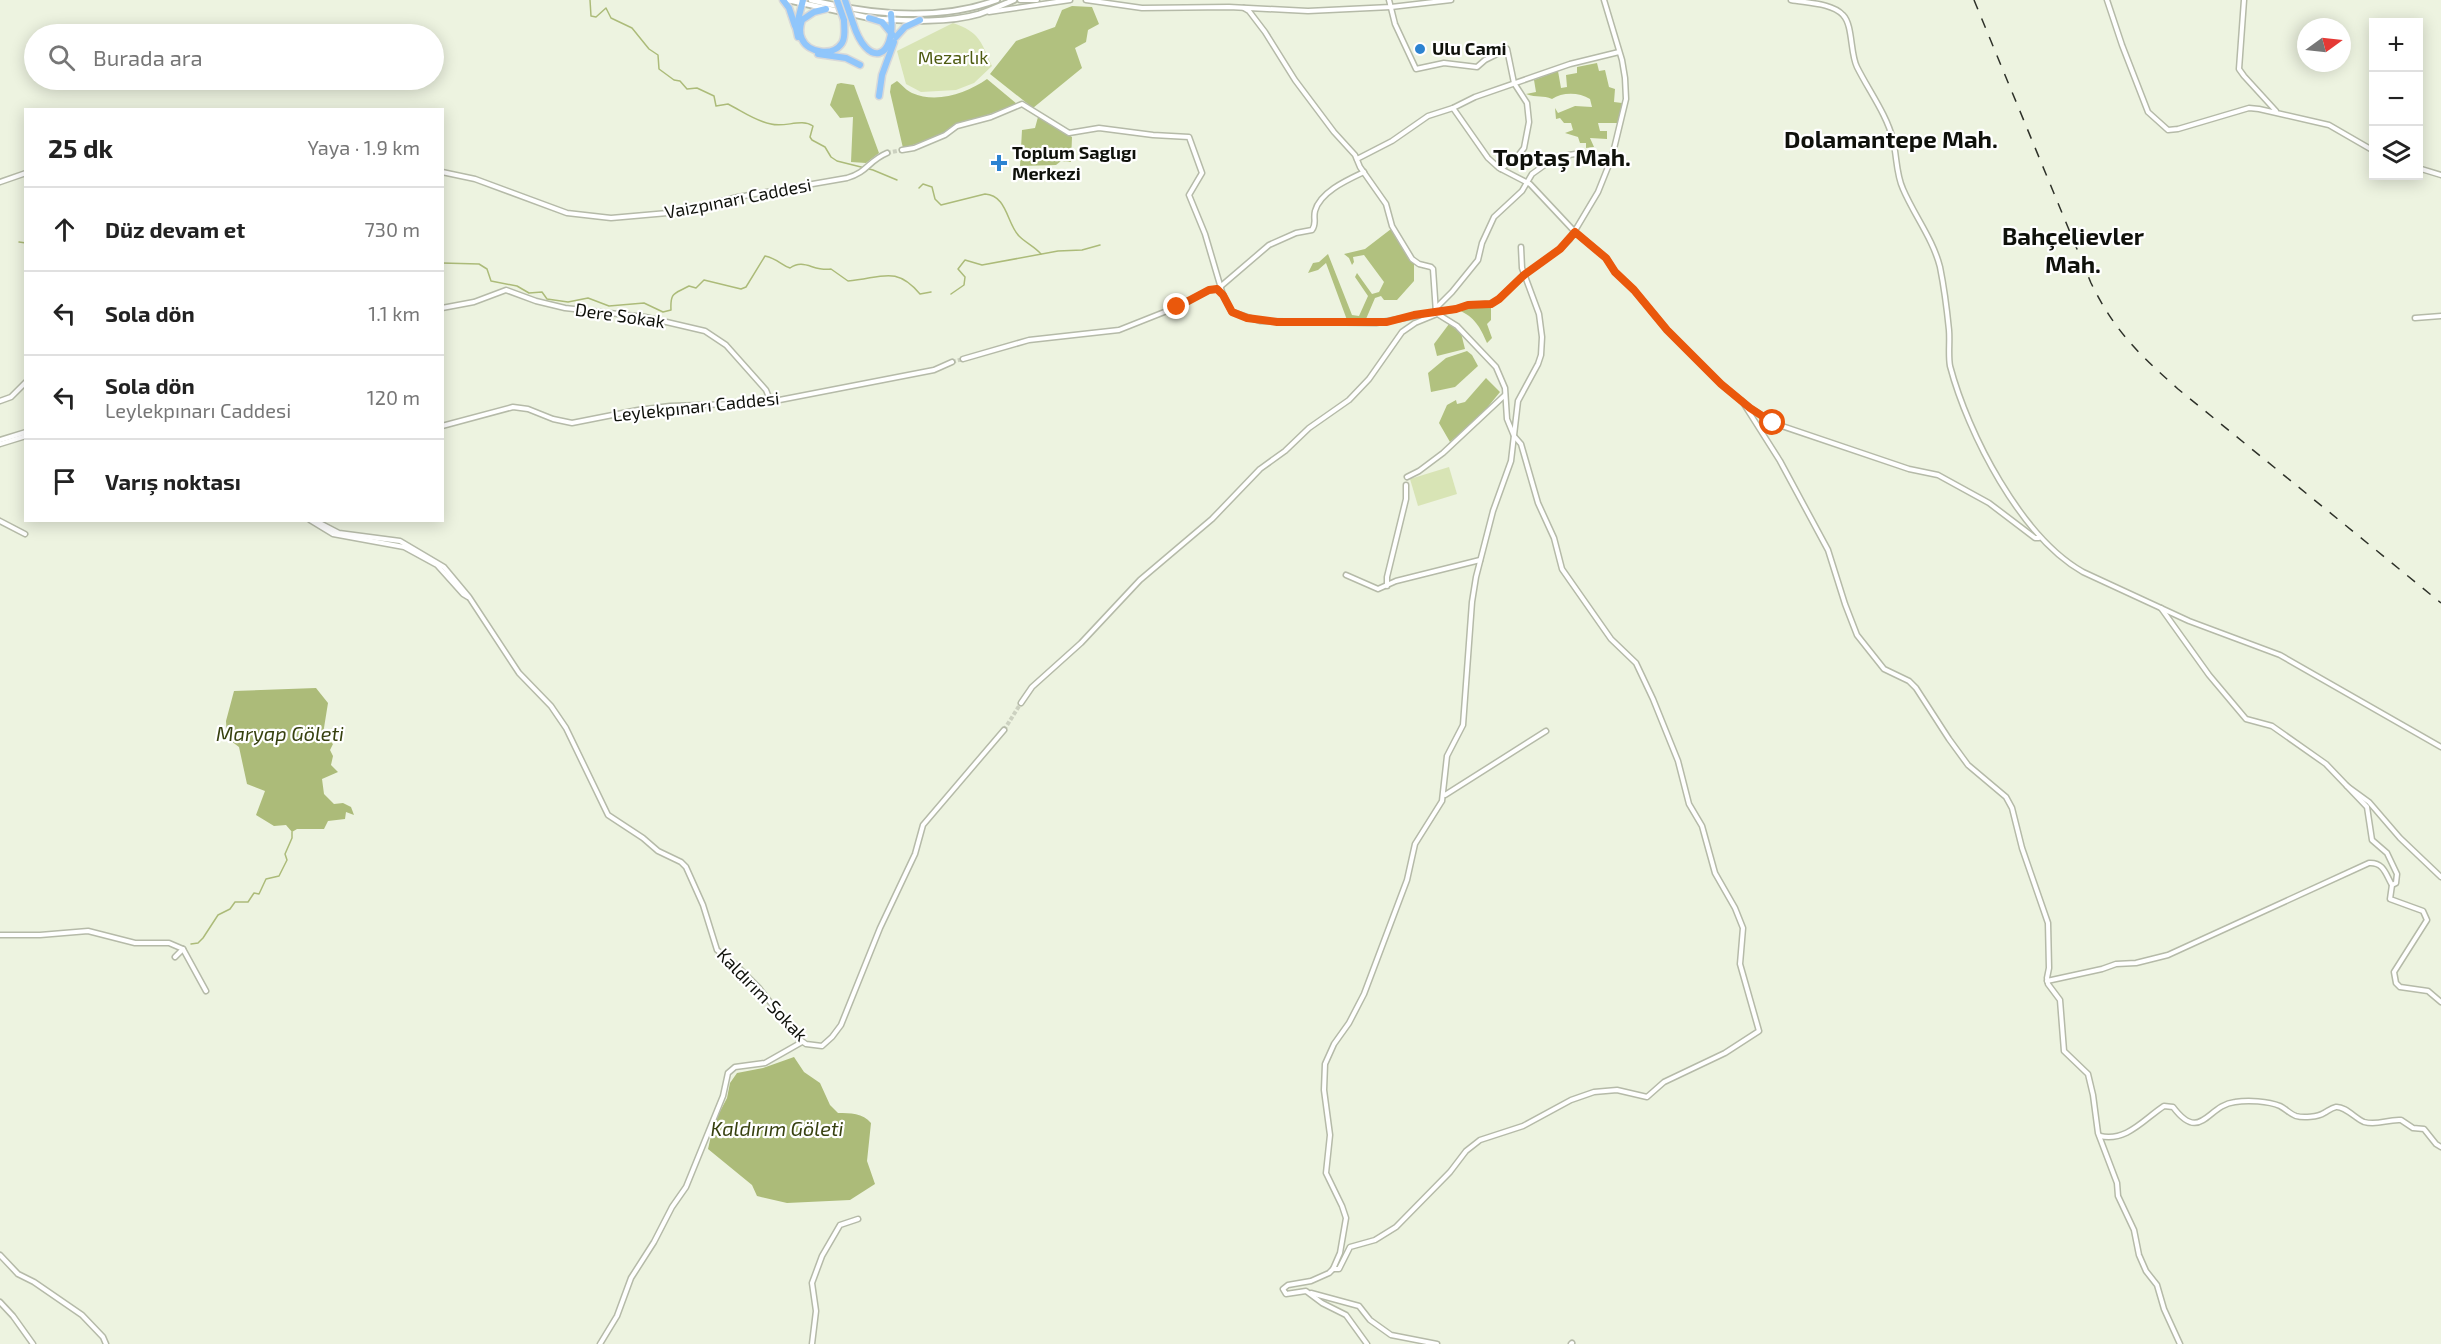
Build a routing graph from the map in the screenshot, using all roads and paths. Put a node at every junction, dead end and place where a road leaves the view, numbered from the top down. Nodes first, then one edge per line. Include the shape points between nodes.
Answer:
1 (783, 0) edge
2 (788, 0) edge
3 (837, 0) edge
4 (845, 0) edge
5 (997, 0) edge
6 (1014, 0) edge
7 (1020, 0) edge
8 (1037, 0) edge
9 (1070, 0) edge
10 (1086, 0) edge
11 (1389, 0) edge
12 (1451, 0) edge
13 (1604, 0) edge
14 (1791, 0) edge
15 (2107, 0) edge
16 (2244, 0) edge
17 (806, 2) edge
18 (1391, 7) junction
19 (1244, 8) junction
20 (826, 9) junction
21 (979, 14) junction
22 (894, 17) junction
23 (869, 18) junction
24 (802, 20) junction
25 (920, 20) junction
26 (796, 28) junction
27 (894, 36) junction
28 (1619, 52) junction
29 (860, 65) dead end
30 (1514, 83) junction
31 (879, 96) dead end
32 (1453, 108) junction
33 (2277, 112) junction
34 (2369, 149) edge
35 (902, 150) tunnel mouth
36 (887, 153) tunnel mouth
37 (1602, 157) dead end
38 (1357, 159) junction
39 (1501, 170) junction
40 (2423, 170) edge
41 (444, 172) edge
42 (1364, 172) junction
43 (24, 174) edge
44 (2441, 175) edge
45 (0, 182) edge
46 (1527, 183) junction
47 (1575, 232) junction
48 (1521, 247) dead end
49 (1524, 275) junction
50 (1219, 288) junction
51 (444, 308) edge
52 (1436, 311) junction
53 (2441, 316) edge
54 (2415, 318) dead end
55 (963, 359) tunnel mouth
56 (952, 363) tunnel mouth
57 (24, 384) edge
58 (1506, 395) junction
59 (0, 401) edge
60 (1742, 401) junction
61 (771, 402) junction
62 (444, 425) edge
63 (24, 435) edge
64 (1514, 436) junction
65 (0, 442) edge
66 (1407, 477) dead end
67 (1406, 485) dead end
68 (0, 521) edge
69 (316, 522) edge
70 (25, 534) dead end
71 (2040, 538) junction
72 (1480, 560) junction
73 (1346, 575) dead end
74 (1387, 585) junction
75 (2160, 607) junction
76 (1021, 703) tunnel mouth
77 (1004, 730) tunnel mouth
78 (1546, 731) dead end
79 (2441, 747) edge
80 (2347, 786) junction
81 (1444, 795) junction
82 (2441, 877) edge
83 (2392, 885) junction
84 (0, 935) edge
85 (183, 949) junction
86 (175, 957) dead end
87 (2047, 981) junction
88 (206, 991) dead end
89 (2441, 1002) edge
90 (802, 1042) junction
91 (2099, 1136) junction
92 (2441, 1147) edge
93 (858, 1219) dead end
94 (0, 1255) edge
95 (1333, 1269) junction
96 (1310, 1293) junction
97 (0, 1302) edge
98 (33, 1344) edge
99 (106, 1344) edge
100 (600, 1344) edge
101 (812, 1344) edge
102 (1367, 1344) edge
103 (1437, 1344) edge
104 (2180, 1344) edge

1 - 26 highway
2 - 17 main road
3 - 24 highway, bridge via 844,20 844,37 841,45 829,52 804,43 800,33
4 - 27 highway, bridge via 858,40 867,50 876,53 887,47
5 - 22 main road via 956,12
6 - 21 main road
7 - 8 street
9 - 21 street
10 - 19 street via 1142,9 1229,4
11 - 18 street
12 - 18 street
13 - 28 street
14 - 71 street via 1830,8 1848,22 1856,64 1888,126 1903,188 1940,269 1950,365 1968,420 2001,484
15 - 33 street via 2148,112 2168,130 2249,108
16 - 33 street via 2240,69
17 - 20 main road
17 - 22 main road
17 - 24 highway
17 - 26 highway
18 - 19 street via 1308,11
18 - 30 street via 1416,69 1444,63 1477,67 1507,49
19 - 38 street via 1263,30 1294,80
20 - 23 main road
20 - 24 highway
21 - 25 main road
22 - 23 main road
22 - 25 main road
22 - 27 highway
23 - 27 highway via 882,22
25 - 27 highway
26 - 29 highway via 799,42 806,49
27 - 31 highway
28 - 30 street
28 - 47 street via 1626,99 1619,135 1598,192
30 - 32 street
30 - 39 street via 1527,103 1529,122 1524,147
32 - 38 street via 1428,116
32 - 39 street
33 - 34 street via 2329,125
35 - 50 street via 1022,104 1069,133 1099,128 1189,137 1202,173 1189,195 1205,234
36 - 41 street, Vaizpınarı Caddesi via 874,159 862,173 847,178 678,212 620,218 567,213 475,179
37 - 46 street via 1558,157 1535,171
38 - 42 street
39 - 46 street
40 - 44 street
42 - 50 street via 1324,198 1316,210 1312,230 1269,245
42 - 52 street via 1386,204 1392,226 1409,253 1419,264 1433,269
43 - 45 street
46 - 47 street
46 - 52 street via 1494,217 1478,260
47 - 49 street via 1560,249
47 - 60 street via 1606,258 1667,330
48 - 49 street
49 - 52 street via 1491,304
49 - 64 street via 1539,314 1541,346 1538,364 1518,401
50 - 52 street via 1232,312 1260,321 1376,323
50 - 55 street via 1119,330 1029,340
51 - 61 street, Dere Sokak via 506,290 565,308 698,329 726,345 766,390
52 - 58 street via 1457,326 1496,367
52 - 76 street via 1402,332 1349,400 1260,469 1212,519 1140,579 1081,643 1032,687
53 - 54 street
56 - 61 street, Leylekpınarı Caddesi
57 - 59 street via 11,397
58 - 64 street
58 - 66 street via 1443,453
60 - 71 street via 1773,423 1938,475
60 - 87 street via 1828,550 1857,635 1884,669 1916,688 1967,764 2006,797 2047,917
61 - 62 street, Leylekpınarı Caddesi via 669,406 572,423 513,407
63 - 65 street
64 - 72 street via 1511,461
64 - 95 street via 1521,444 1562,569 1611,639 1636,663 1661,718 1689,804 1702,826 1715,873 1743,928 1740,964 1759,1031 1725,1053 1664,1082 1647,1096 1617,1090 1594,1092 1523,1126 1475,1143 1396,1227 1376,1240 1350,1247 1339,1269
67 - 74 street via 1407,499
68 - 70 street
69 - 90 street, Kaldırım Sokak via 339,533 406,544 444,567 469,597 519,673 566,728 608,816 686,867 717,950 759,988
71 - 75 street via 2071,565
72 - 74 street
72 - 81 street via 1472,602 1463,725 1447,756
73 - 74 street via 1369,587
75 - 79 street via 2280,655
75 - 80 street via 2246,719 2272,726 2326,764
77 - 90 street, Kaldırım Sokak via 923,825 915,854 844,1018 830,1040 817,1047
78 - 81 street
80 - 82 street via 2369,802
80 - 83 street via 2367,807 2372,840 2386,853 2397,874 2396,884
81 - 95 street via 1415,844 1407,880 1364,994 1325,1064 1330,1135 1326,1173 1346,1218
83 - 87 street via 2381,867 2369,863 2168,955
83 - 89 street via 2390,898 2423,911 2427,920 2396,968 2395,979 2400,987 2428,992
84 - 85 street via 88,931 135,943 169,943
85 - 86 street
85 - 88 street
87 - 91 street via 2060,1000 2064,1051 2088,1074
90 - 100 street via 765,1063 737,1067 728,1073 723,1096 687,1186 631,1278 617,1316
91 - 92 street via 2113,1137 2137,1129 2164,1106 2173,1107 2183,1120 2192,1123 2237,1101 2278,1105 2297,1116 2323,1114 2339,1107 2371,1124 2400,1120 2424,1129
91 - 104 street via 2118,1196 2134,1230 2139,1256 2157,1285
93 - 101 street via 840,1226 812,1283 816,1311
94 - 99 street via 18,1274 82,1315
95 - 96 street via 1319,1279 1283,1289 1286,1294 1302,1290
96 - 102 street via 1346,1315
96 - 103 street via 1359,1306 1391,1335
97 - 98 street

